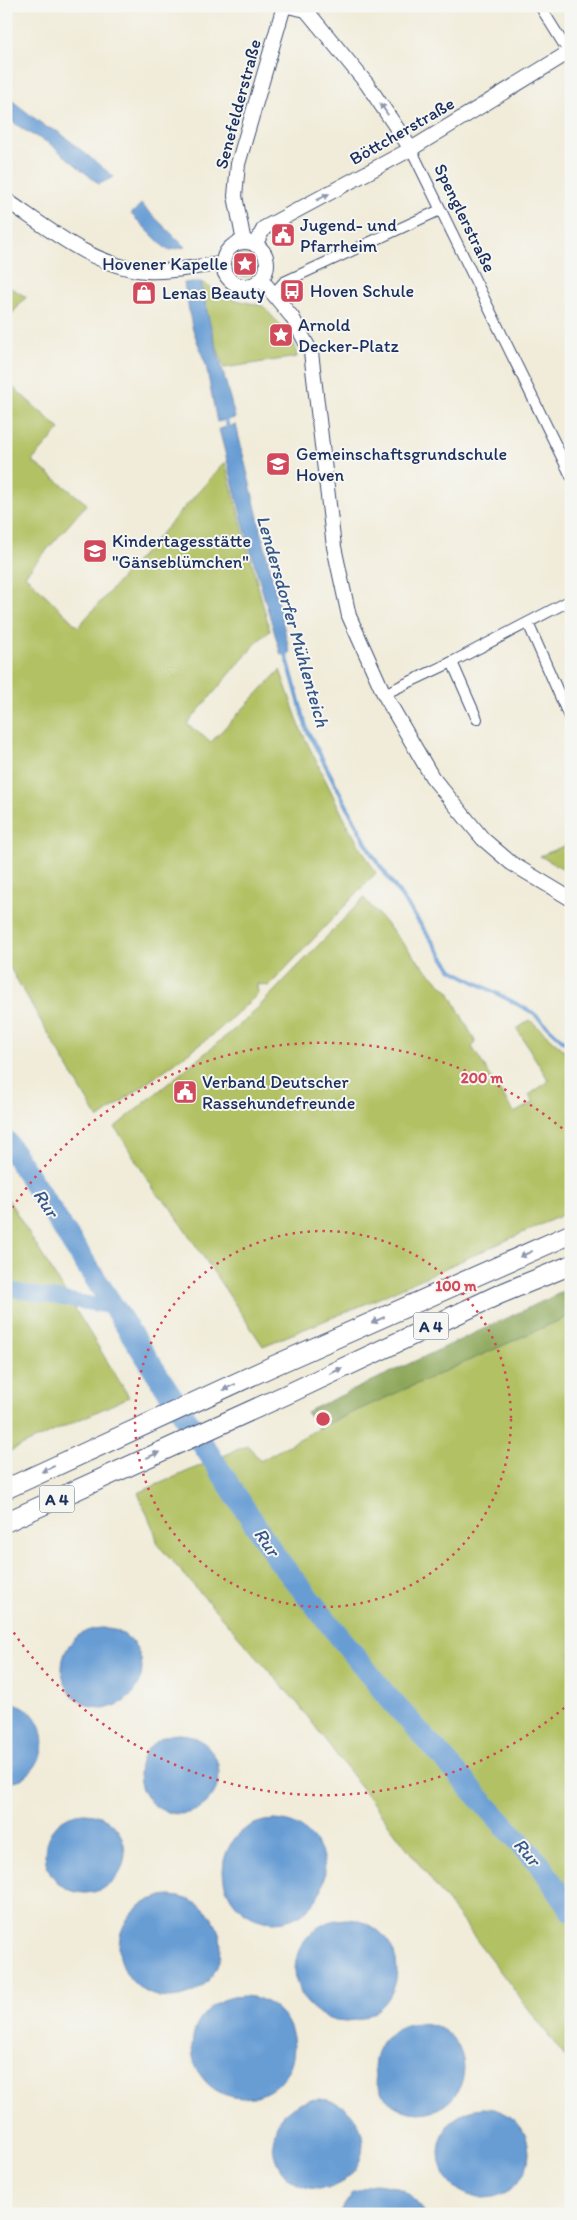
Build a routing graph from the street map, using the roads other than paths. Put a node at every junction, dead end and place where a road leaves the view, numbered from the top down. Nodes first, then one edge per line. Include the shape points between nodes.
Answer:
1 (286, 6) edge
2 (540, 6) edge
3 (570, 53) edge
4 (411, 149) junction
5 (6, 200) edge
6 (440, 210) junction
7 (249, 244) junction
8 (223, 264) junction
9 (261, 279) junction
10 (274, 293) junction
11 (571, 476) edge
12 (571, 600) edge
13 (528, 622) junction
14 (452, 662) junction
15 (384, 694) junction
16 (477, 718) dead end
17 (570, 719) edge
18 (571, 899) edge
19 (571, 1234) edge
20 (571, 1265) edge
21 (6, 1489) edge
22 (6, 1522) edge

4 -> 1 main road, Spenglerstraße via 367,84 306,10
1 - 7 main road, Senefelderstraße via 238,164 235,196
2 - 3 street
3 - 4 main road, Böttcherstraße
4 - 6 street, Spenglerstraße
7 -> 4 main road, Böttcherstraße via 264,228
5 - 8 main road via 107,262 148,271
6 - 10 street via 284,282
6 - 11 street, Spenglerstraße
7 - 8 main road via 231,248
7 - 9 main road via 260,248 267,260
8 - 9 main road via 225,274 235,284 249,286
9 - 10 main road
10 - 15 main road via 311,352 338,564 349,616
12 - 13 street
13 - 14 street
13 - 17 street
14 - 15 street
14 - 16 street
15 - 18 main road via 432,777 478,834 511,863
19 -> 21 highway, A 4
22 -> 20 highway, A 4 via 500,1294

